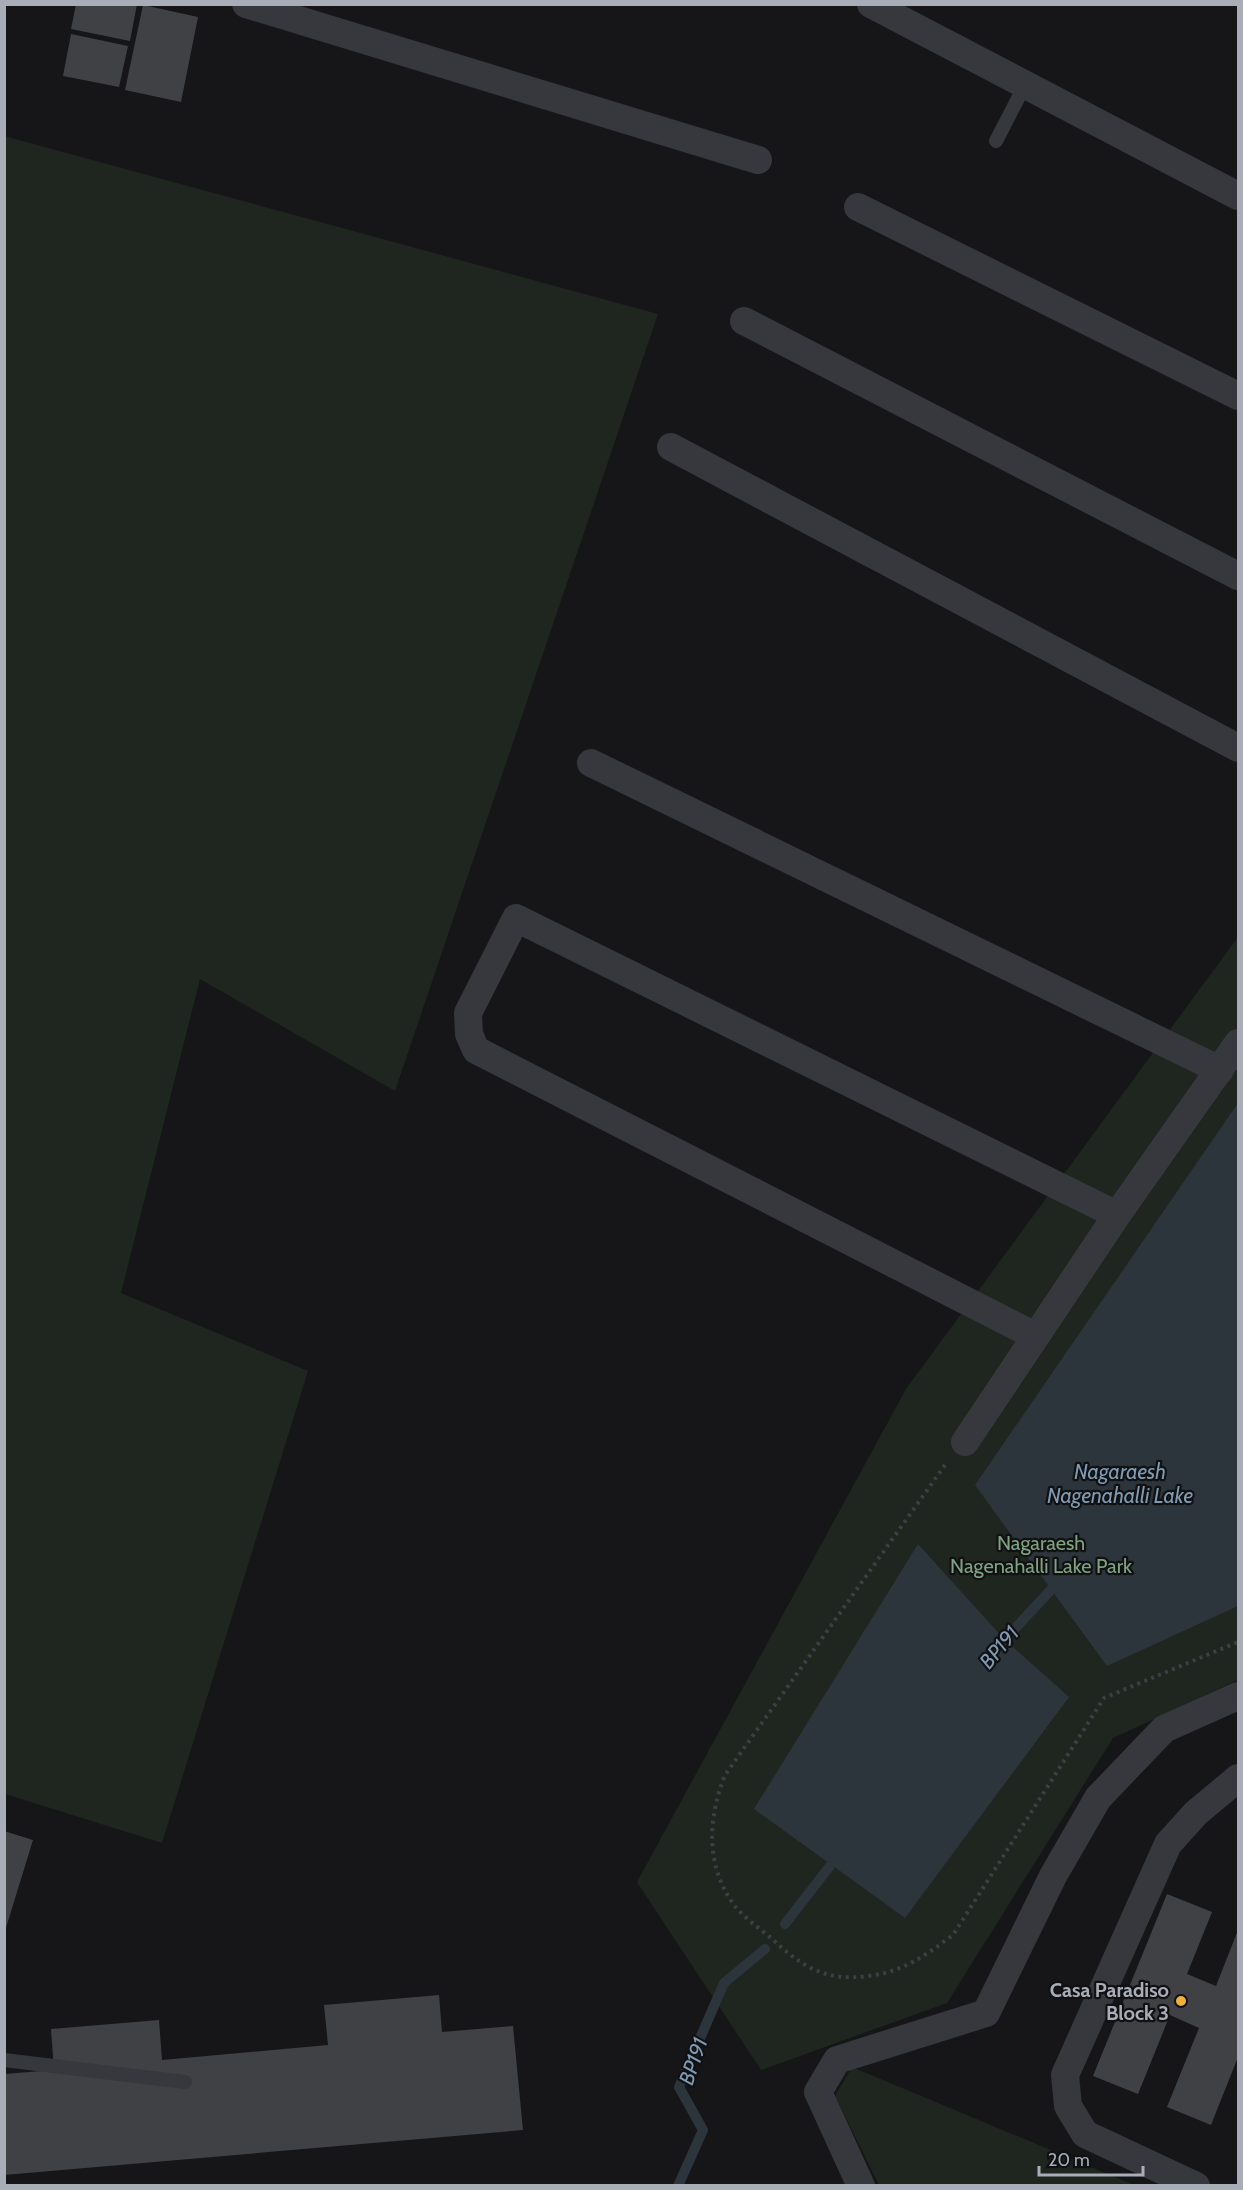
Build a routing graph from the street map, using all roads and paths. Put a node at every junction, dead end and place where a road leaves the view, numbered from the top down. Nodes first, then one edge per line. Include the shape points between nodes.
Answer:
1 (246, 4) edge
2 (870, 4) edge
3 (274, 9) edge
4 (1024, 85) junction
5 (996, 141) dead end
6 (758, 160) dead end
7 (1239, 196) edge
8 (858, 207) dead end
9 (744, 321) dead end
10 (1239, 396) edge
11 (671, 447) dead end
12 (1239, 576) edge
13 (1239, 748) edge
14 (591, 763) dead end
15 (1239, 1043) edge
16 (1220, 1070) junction
17 (1117, 1215) junction
18 (1035, 1336) junction
19 (965, 1442) joint
20 (1239, 1642) edge
21 (1239, 1696) edge
22 (1239, 1778) edge
23 (4, 2060) edge
24 (185, 2082) dead end
25 (861, 2186) edge
26 (1196, 2186) edge

1 - 3 street
2 - 4 street
3 - 6 street
4 - 5 lane
4 - 7 street
8 - 10 street
9 - 12 street
11 - 13 street
14 - 16 street
15 - 16 street
16 - 17 street
17 - 18 street
17 - 18 street via 516,918 468,1013 469,1034 476,1050
18 - 19 street
19 - 20 path via 941,1469 725,1775 717,1796 712,1842 723,1886 735,1906 800,1965 843,1977 866,1977 902,1968 953,1935 1104,1698
21 - 25 street via 1164,1728 1098,1798 1053,1876 986,2013 837,2060 818,2092
22 - 26 street via 1196,1813 1168,1844 1065,2075 1068,2106 1085,2134
23 - 24 lane

